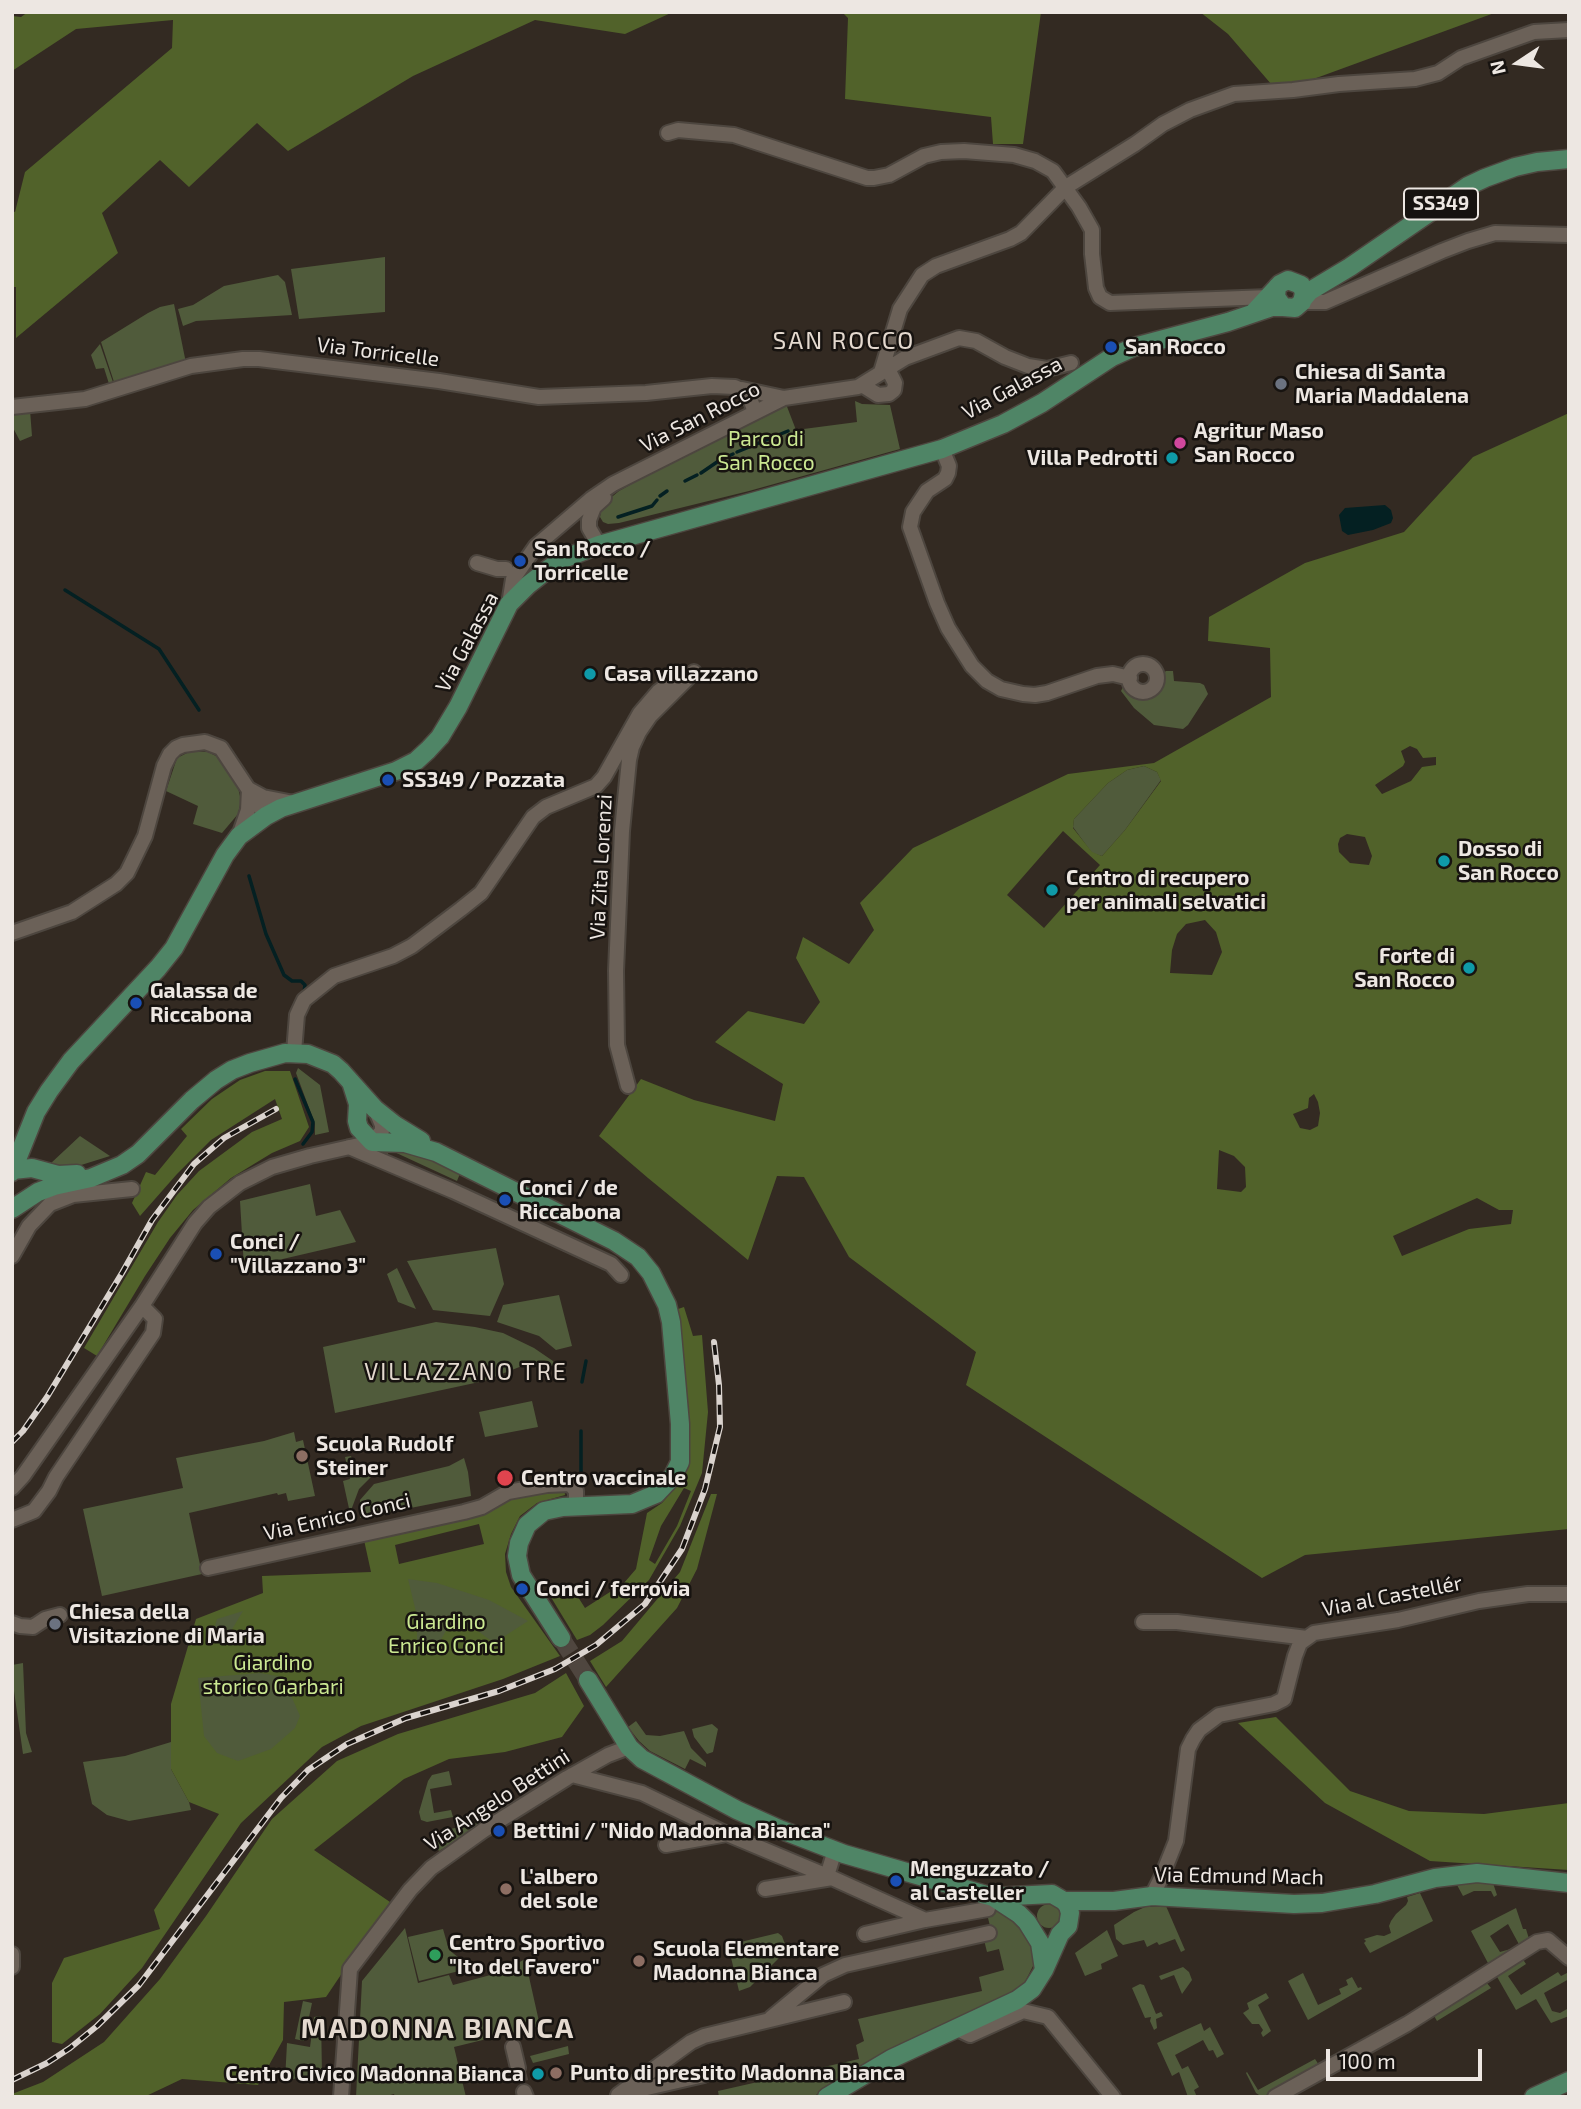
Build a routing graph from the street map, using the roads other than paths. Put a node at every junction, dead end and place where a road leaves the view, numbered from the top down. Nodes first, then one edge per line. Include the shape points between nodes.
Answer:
1 (1569, 30) edge
2 (668, 133) dead end
3 (1569, 159) edge
4 (1066, 187) junction
5 (1569, 235) edge
6 (1301, 294) junction
7 (1276, 297) junction
8 (1239, 299) junction
9 (1251, 314) junction
10 (1071, 363) dead end
11 (882, 371) junction
12 (862, 385) junction
13 (742, 389) junction
14 (784, 398) junction
15 (12, 407) edge
16 (755, 412) junction
17 (942, 449) junction
18 (639, 471) junction
19 (589, 528) junction
20 (599, 545) junction
21 (536, 546) junction
22 (477, 563) dead end
23 (507, 569) junction
24 (509, 604) junction
25 (1130, 678) dead end
26 (249, 789) junction
27 (293, 803) junction
28 (266, 816) junction
29 (239, 836) junction
30 (12, 933) edge
31 (294, 1052) junction
32 (351, 1082) junction
33 (628, 1086) dead end
34 (375, 1109) junction
35 (356, 1121) junction
36 (25, 1138) junction
37 (150, 1141) junction
38 (372, 1142) junction
39 (344, 1148) junction
40 (436, 1152) junction
41 (42, 1170) junction
42 (13, 1171) edge
43 (54, 1186) junction
44 (132, 1189) dead end
45 (12, 1209) edge
46 (551, 1210) junction
47 (541, 1232) junction
48 (12, 1256) edge
49 (621, 1275) dead end
50 (142, 1306) junction
51 (12, 1488) edge
52 (576, 1507) junction
53 (12, 1520) edge
54 (208, 1568) dead end
55 (1569, 1594) edge
56 (60, 1615) dead end
57 (1143, 1622) dead end
58 (12, 1623) edge
59 (561, 1638) tunnel mouth
60 (1307, 1638) junction
61 (588, 1680) tunnel mouth
62 (629, 1747) junction
63 (572, 1775) junction
64 (727, 1834) junction
65 (666, 1845) dead end
66 (835, 1850) junction
67 (829, 1877) junction
68 (1569, 1884) edge
69 (765, 1889) dead end
70 (1039, 1896) junction
71 (1152, 1896) junction
72 (1064, 1900) junction
73 (1114, 1900) junction
74 (991, 1903) junction
75 (925, 1920) junction
76 (1030, 1927) junction
77 (1065, 1927) junction
78 (989, 1933) dead end
79 (866, 1934) dead end
80 (12, 1954) edge
81 (1569, 1958) edge
82 (12, 1967) edge
83 (1044, 1970) junction
84 (845, 2002) dead end
85 (768, 2021) junction
86 (956, 2028) junction
87 (513, 2047) dead end
88 (518, 2068) tunnel mouth
89 (704, 2075) dead end
90 (1569, 2081) edge
91 (614, 2096) edge
92 (341, 2097) edge
93 (827, 2097) edge
94 (1113, 2097) edge
95 (1275, 2097) edge
96 (1534, 2097) edge

1 - 4 street via 1534,32 1415,79 1234,94 1163,124
2 - 4 street via 687,130 734,135 867,178 889,176 941,152 1014,155 1044,165
3 - 6 main road, SS349 via 1536,162 1485,178
4 - 8 street via 1092,230 1100,298 1110,303
4 - 11 street via 1021,233 922,275 900,309
5 - 6 street via 1495,233 1325,302 1308,304
6 - 7 main road, SS349 via 1295,308
6 - 7 main road, SS349 via 1284,281
7 - 8 street
7 - 9 main road, Via Galassa
8 - 9 street
9 - 17 main road, Via Galassa via 1134,347 1003,424
10 - 11 street, Via San Rocco via 1048,369 1028,366 976,341 959,338
11 - 12 street, Via San Rocco
11 - 12 street, Via San Rocco via 890,373 895,383 889,394 878,395
12 - 14 street, Via San Rocco
13 - 14 street, Via Torricelle
13 - 15 street, Via Torricelle via 712,386 539,397 243,359 191,366 85,399
13 - 16 street
14 - 16 street, Via San Rocco
16 - 18 street, Via San Rocco
17 - 20 main road, Via Galassa
17 - 25 street via 948,473 927,491 913,512 910,527 948,628 972,666 1001,689 1035,695 1097,676
18 - 19 street, Via San Rocco via 594,508
18 - 21 street, Via San Rocco via 592,499
19 - 20 street
19 - 21 street, Via San Rocco via 571,525
20 - 24 main road, Via Galassa via 563,559
21 - 23 street, Via San Rocco
22 - 23 street
23 - 24 street, Via San Rocco
24 - 27 main road, Via Galassa via 458,706 428,750 396,771
26 - 27 street
26 - 28 street
26 - 29 street
26 - 30 street via 215,744 197,742 176,748 164,766 145,836 127,873 72,912
27 - 28 main road, Via Galassa
28 - 29 main road, Via Galassa
29 - 36 main road, Via Galassa via 174,948 63,1070
31 - 32 main road via 321,1058
31 - 33 street, Via Zita Lorenzi via 297,1015 304,1000 334,976 412,946 471,901 533,817 545,807 596,786 649,702 677,678 690,676 639,732 629,760 616,971 617,1045
31 - 37 main road via 232,1070 192,1100
32 - 34 main road
32 - 35 main road via 358,1104
34 - 38 street via 382,1131
34 - 40 main road
35 - 38 main road
35 - 39 street
36 - 41 main road
36 - 42 main road, Via Galassa
37 - 41 main road via 110,1163 75,1175
37 - 43 main road via 131,1160 112,1170
38 - 39 street
38 - 40 main road via 405,1143
39 - 47 street
39 - 50 street via 272,1167 225,1193 195,1223
40 - 46 main road
41 - 42 main road
42 - 43 main road via 29,1183
43 - 45 main road
44 - 48 street via 74,1195 50,1204 29,1226
46 - 47 street
46 - 52 main road via 620,1245 651,1273 671,1322 679,1411 680,1462 665,1486 632,1504
47 - 49 street via 611,1264
50 - 51 street
50 - 53 street via 155,1319 153,1333 34,1511
52 - 54 street, Via Enrico Conci via 576,1491 570,1484 547,1485 508,1492 464,1512
52 - 59 main road via 544,1511 535,1518 522,1534 517,1556 525,1584
55 - 60 street, Via al Castellér via 1479,1601
56 - 58 street via 33,1627
57 - 60 street
60 - 71 street, Via al Castellér via 1295,1656 1284,1699 1219,1715 1193,1739 1176,1841
61 - 62 main road
62 - 63 street, Via Angelo Bettini
62 - 66 main road via 657,1769 737,1810
63 - 64 street via 642,1793
63 - 92 street, Via Angelo Bettini via 431,1868 350,1969
64 - 65 street
64 - 67 street
66 - 67 street
66 - 74 main road
67 - 69 street
67 - 75 street
68 - 71 main road, Via Edmund Mach via 1477,1873 1322,1903
70 - 72 main road
70 - 74 main road
70 - 76 main road via 1026,1916
71 - 73 main road, Via Edmund Mach
72 - 73 main road, Via Edmund Mach
72 - 77 main road via 1070,1913
73 - 77 main road, Via Edmund Mach
74 - 75 street
74 - 76 main road via 1019,1914
75 - 79 street
76 - 77 main road via 1046,1938
76 - 83 main road via 1040,1943
77 - 83 main road
78 - 85 street via 845,1965 823,1975
80 - 82 street
81 - 95 street via 1548,1940 1538,1942 1407,2024
83 - 86 main road via 1028,1993
84 - 85 street
85 - 91 street via 691,2042
86 - 93 main road
86 - 94 street via 970,2035 1023,2011 1048,2017
87 - 88 street
89 - 91 street
90 - 96 main road

